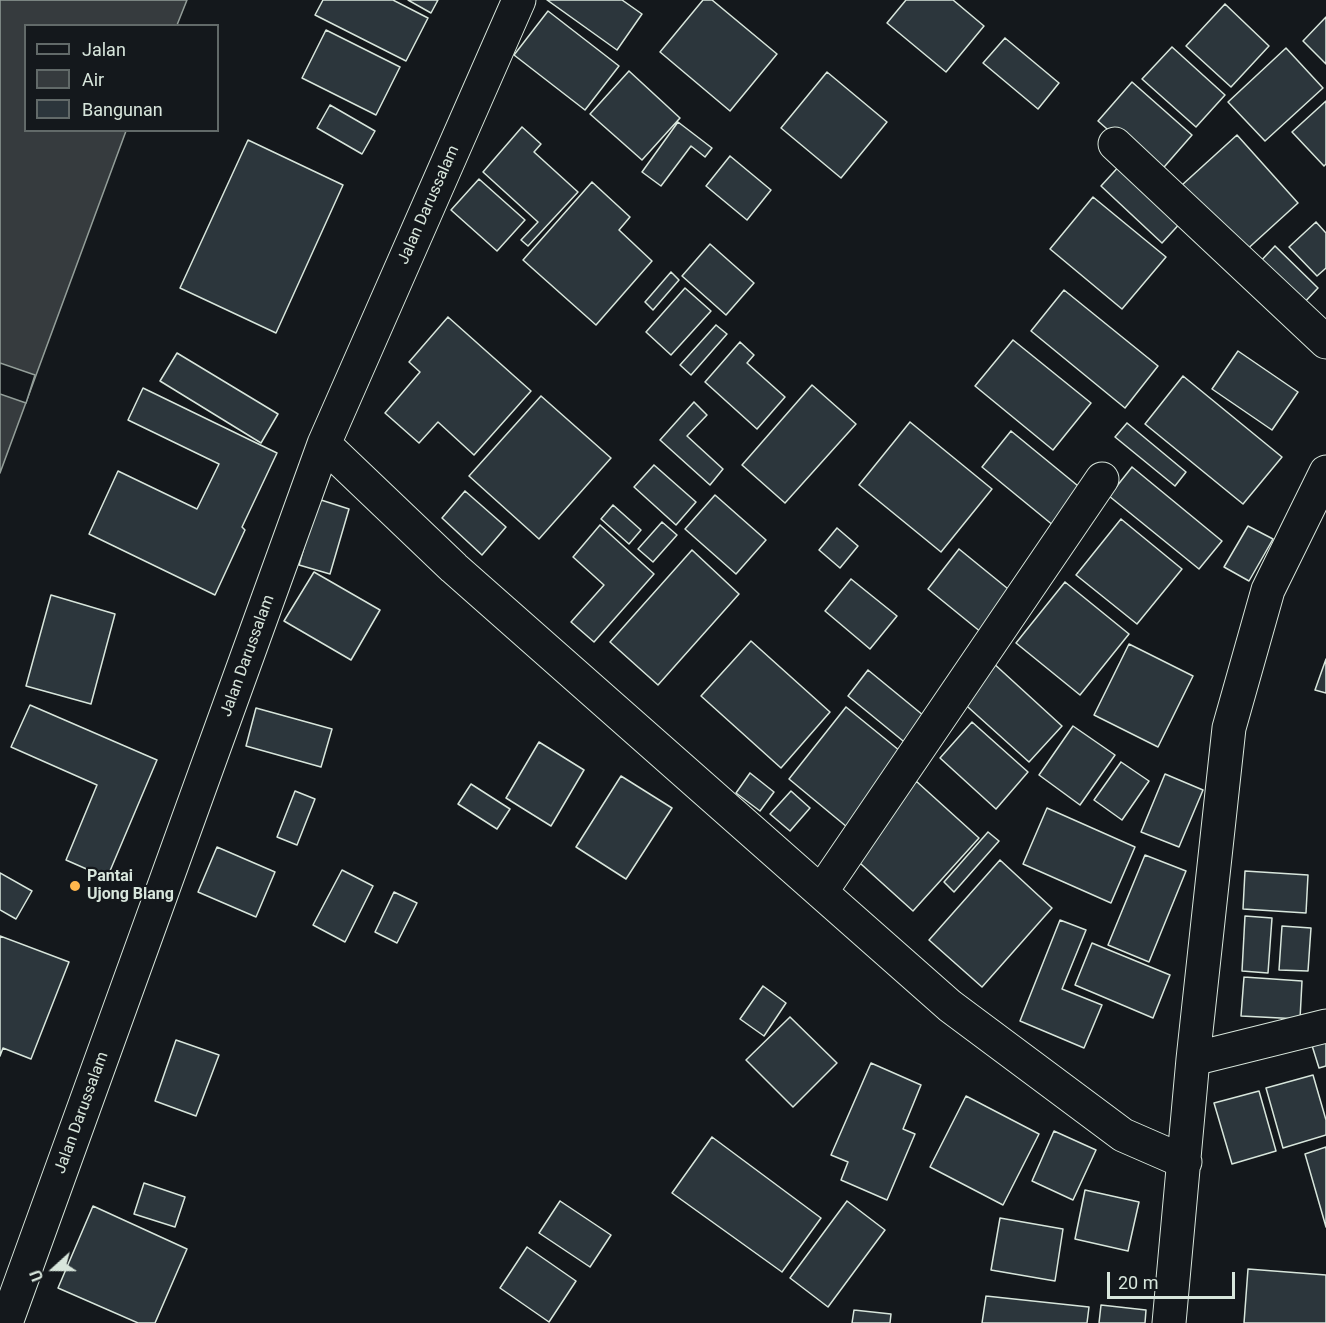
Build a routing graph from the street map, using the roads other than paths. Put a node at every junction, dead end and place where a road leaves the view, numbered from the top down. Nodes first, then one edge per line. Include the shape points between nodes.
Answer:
1 (519, 0) edge
2 (1115, 144) dead end
3 (1326, 342) edge
4 (324, 444) junction
5 (1326, 472) edge
6 (1102, 479) dead end
7 (821, 892) junction
8 (1326, 1026) edge
9 (1193, 1059) junction
10 (1185, 1162) junction
11 (6, 1323) edge
12 (1169, 1323) edge

1 - 4 street, Jalan Darussalam
2 - 3 street
4 - 7 street via 454,568
4 - 11 street, Jalan Darussalam
5 - 9 street via 1268,590 1229,728
6 - 7 street
7 - 10 street via 950,1006 1105,1122 1123,1135
8 - 9 street
9 - 10 street
10 - 12 street

